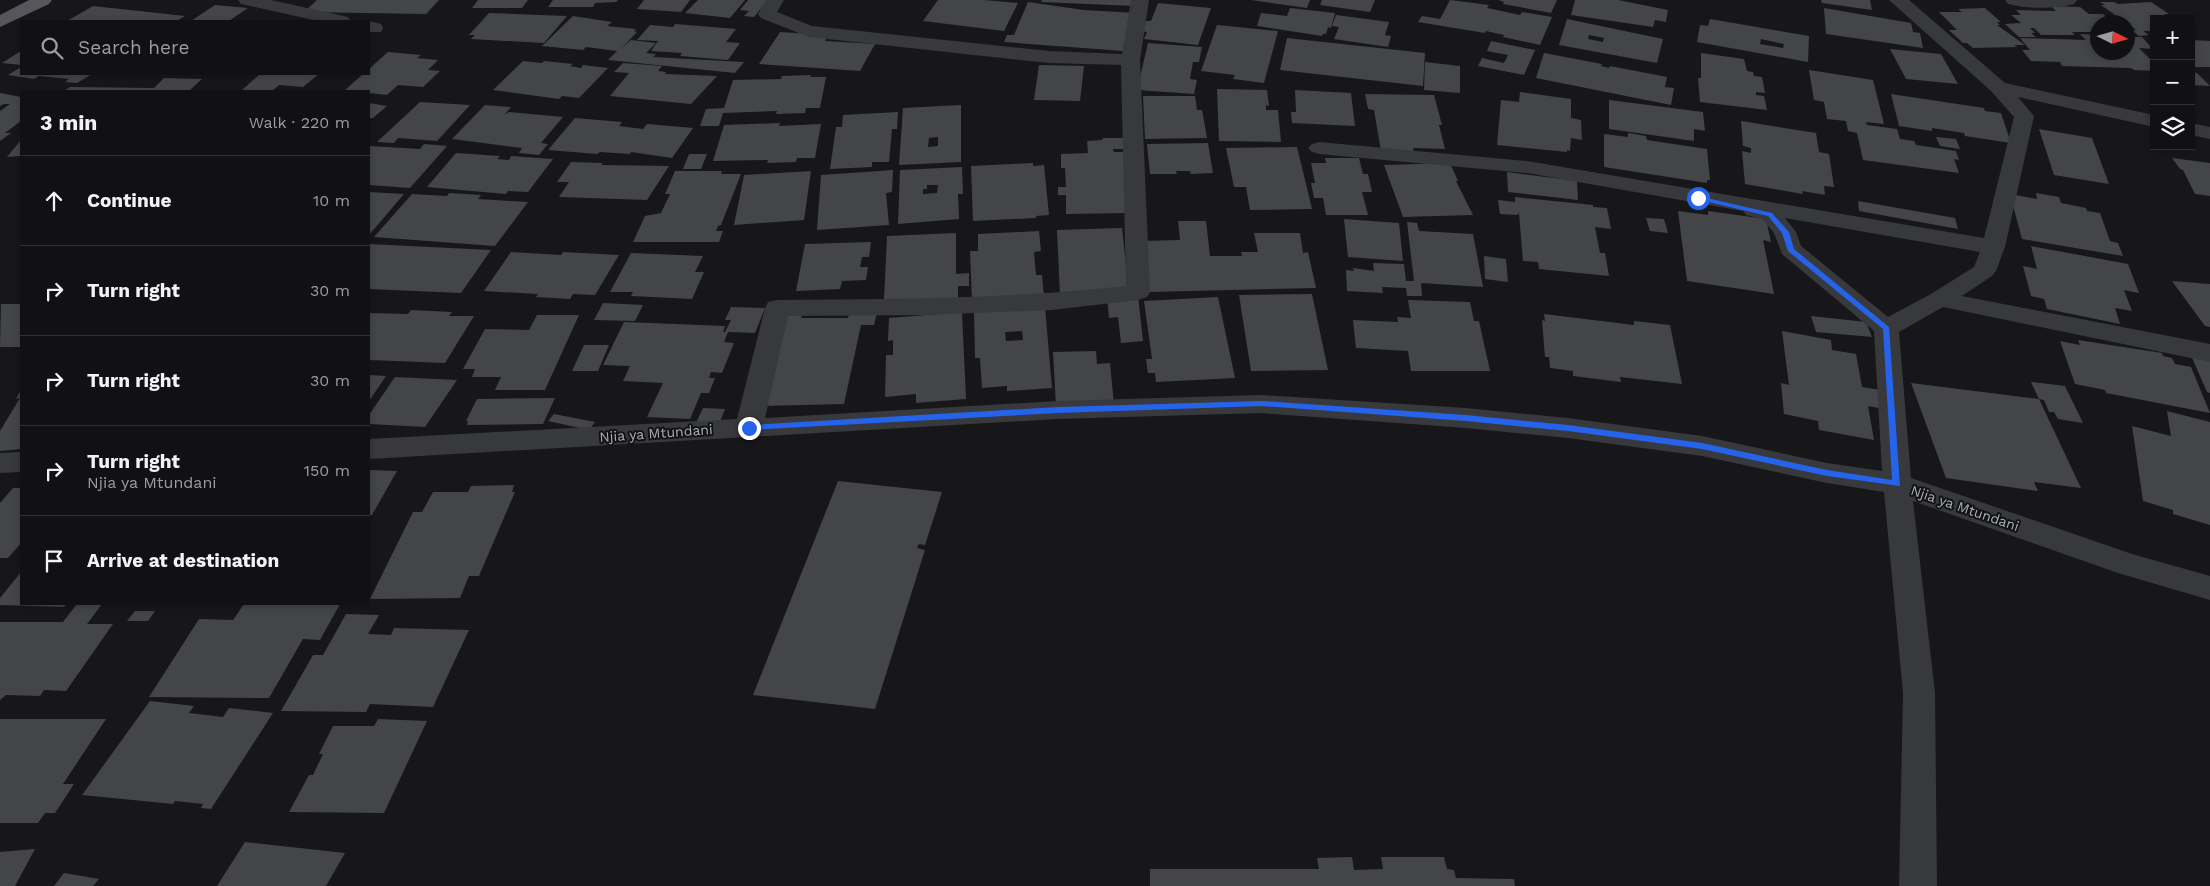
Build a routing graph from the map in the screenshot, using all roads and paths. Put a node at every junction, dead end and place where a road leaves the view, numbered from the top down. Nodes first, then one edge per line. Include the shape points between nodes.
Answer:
1 (43, 0) edge
2 (247, 0) edge
3 (775, 0) edge
4 (1140, 0) edge
5 (1898, 0) edge
6 (2014, 0) edge
7 (2068, 0) edge
8 (337, 20) edge
9 (0, 22) edge
10 (1130, 60) junction
11 (1998, 87) junction
12 (2150, 120) edge
13 (2195, 130) edge
14 (2210, 133) edge
15 (1319, 148) dead end
16 (1698, 198) junction
17 (1993, 247) junction
18 (1940, 299) junction
19 (1886, 328) junction
20 (2210, 353) edge
21 (749, 428) junction
22 (370, 449) edge
23 (20, 462) edge
24 (0, 463) edge
25 (1897, 484) junction
26 (2210, 588) edge
27 (1918, 886) edge

1 - 9 main road
2 - 8 street
3 - 10 street via 767,14 809,31 1049,57
4 - 10 street
5 - 11 street
6 - 7 street
10 - 21 street via 1138,292 1042,302 777,308
11 - 12 street
11 - 17 street via 2024,116
13 - 14 street
15 - 16 street via 1527,167
16 - 17 street
16 - 19 street via 1770,214 1785,232 1790,250
17 - 18 street via 1984,272
18 - 19 street
18 - 20 street
19 - 25 street
21 - 22 street, Njia ya Mtundani
21 - 25 street, Njia ya Mtundani via 1058,410 1262,404 1568,428 1702,446 1827,473
23 - 24 street
25 - 26 street, Njia ya Mtundani via 2129,566
25 - 27 street via 1919,693

